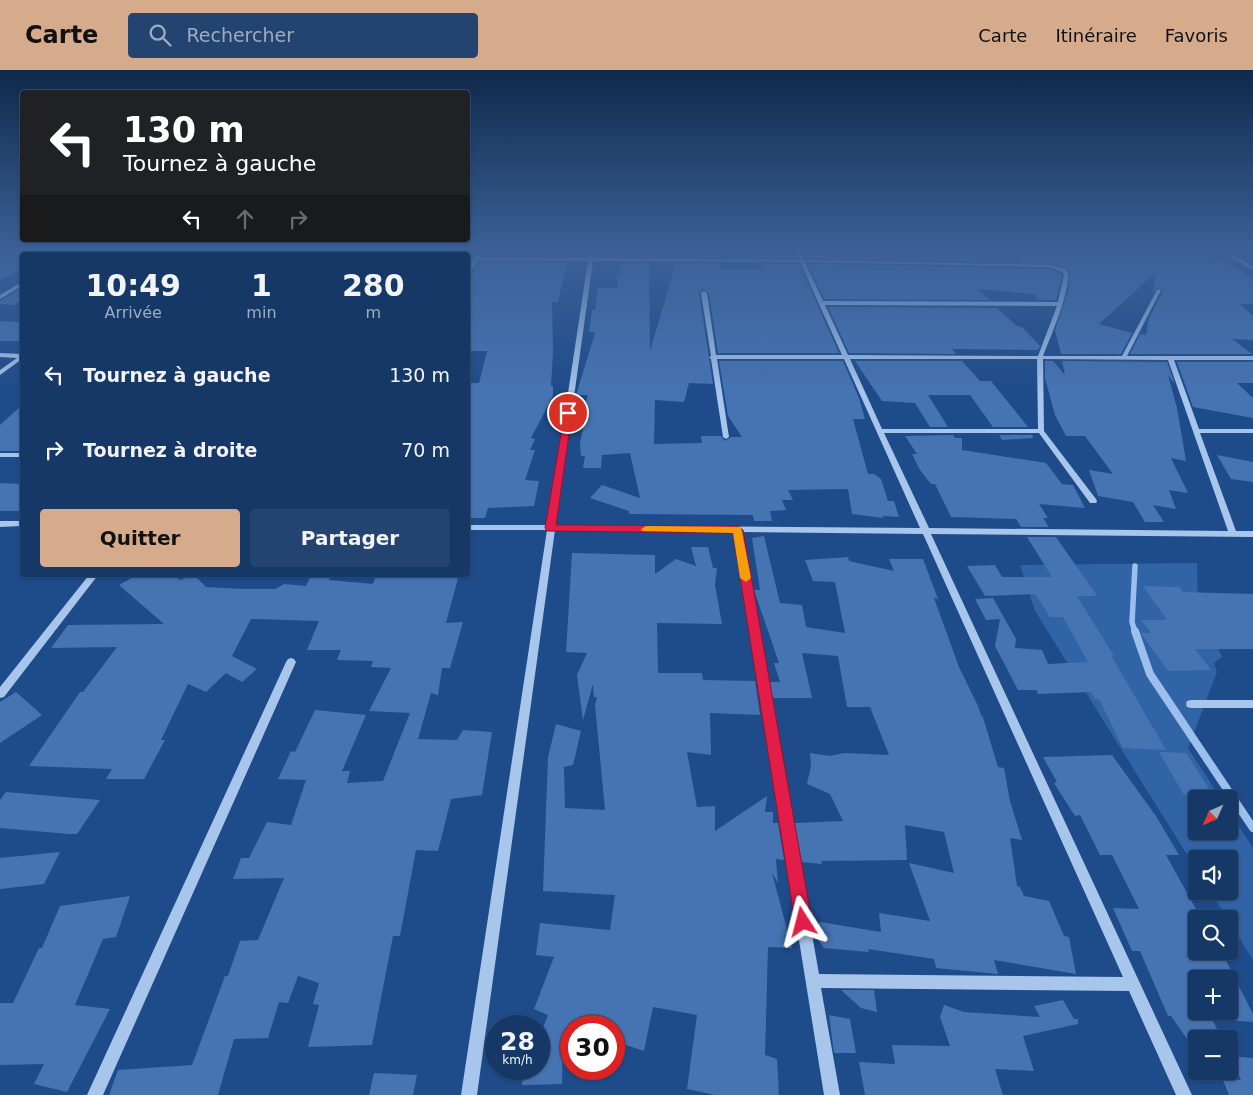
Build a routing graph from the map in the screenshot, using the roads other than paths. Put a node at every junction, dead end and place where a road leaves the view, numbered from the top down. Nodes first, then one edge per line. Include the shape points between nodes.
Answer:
1 (585, 298) edge
2 (705, 298) edge
3 (819, 298) edge
4 (1061, 298) edge
5 (1155, 298) edge
6 (821, 303) junction
7 (1060, 304) junction
8 (0, 355) edge
9 (20, 356) edge
10 (712, 357) junction
11 (847, 357) junction
12 (1040, 357) junction
13 (20, 358) edge
14 (1124, 358) junction
15 (1170, 358) junction
16 (1253, 358) edge
17 (0, 373) edge
18 (880, 431) junction
19 (1041, 431) junction
20 (1197, 431) junction
21 (1253, 431) edge
22 (726, 437) dead end
23 (0, 455) edge
24 (20, 455) edge
25 (1093, 501) dead end
26 (0, 524) edge
27 (20, 524) edge
28 (470, 528) edge
29 (550, 528) junction
30 (738, 530) junction
31 (925, 532) junction
32 (1233, 534) junction
33 (1253, 534) edge
34 (92, 577) edge
35 (290, 662) dead end
36 (1, 691) edge
37 (1191, 704) dead end
38 (1253, 704) edge
39 (813, 981) junction
40 (1133, 984) junction
41 (95, 1095) edge
42 (469, 1095) edge
43 (832, 1095) edge
44 (1184, 1095) edge

1 - 29 street
2 - 10 street
3 - 6 street
4 - 7 street
5 - 14 street
6 - 7 street
6 - 11 street
7 - 12 street
8 - 9 street
10 - 11 street
10 - 22 street
11 - 12 street
11 - 18 street
12 - 14 street
12 - 19 street
13 - 17 street
14 - 15 street
15 - 16 street
15 - 20 street
18 - 19 street
18 - 31 street
19 - 25 street
20 - 21 street
20 - 32 street
23 - 24 street
26 - 27 street
28 - 29 street
29 - 30 street
29 - 42 street
30 - 31 street
30 - 39 street
31 - 32 street
31 - 40 street
32 - 33 street
34 - 36 street
35 - 41 street
37 - 38 street
39 - 40 street
39 - 43 street
40 - 44 street

